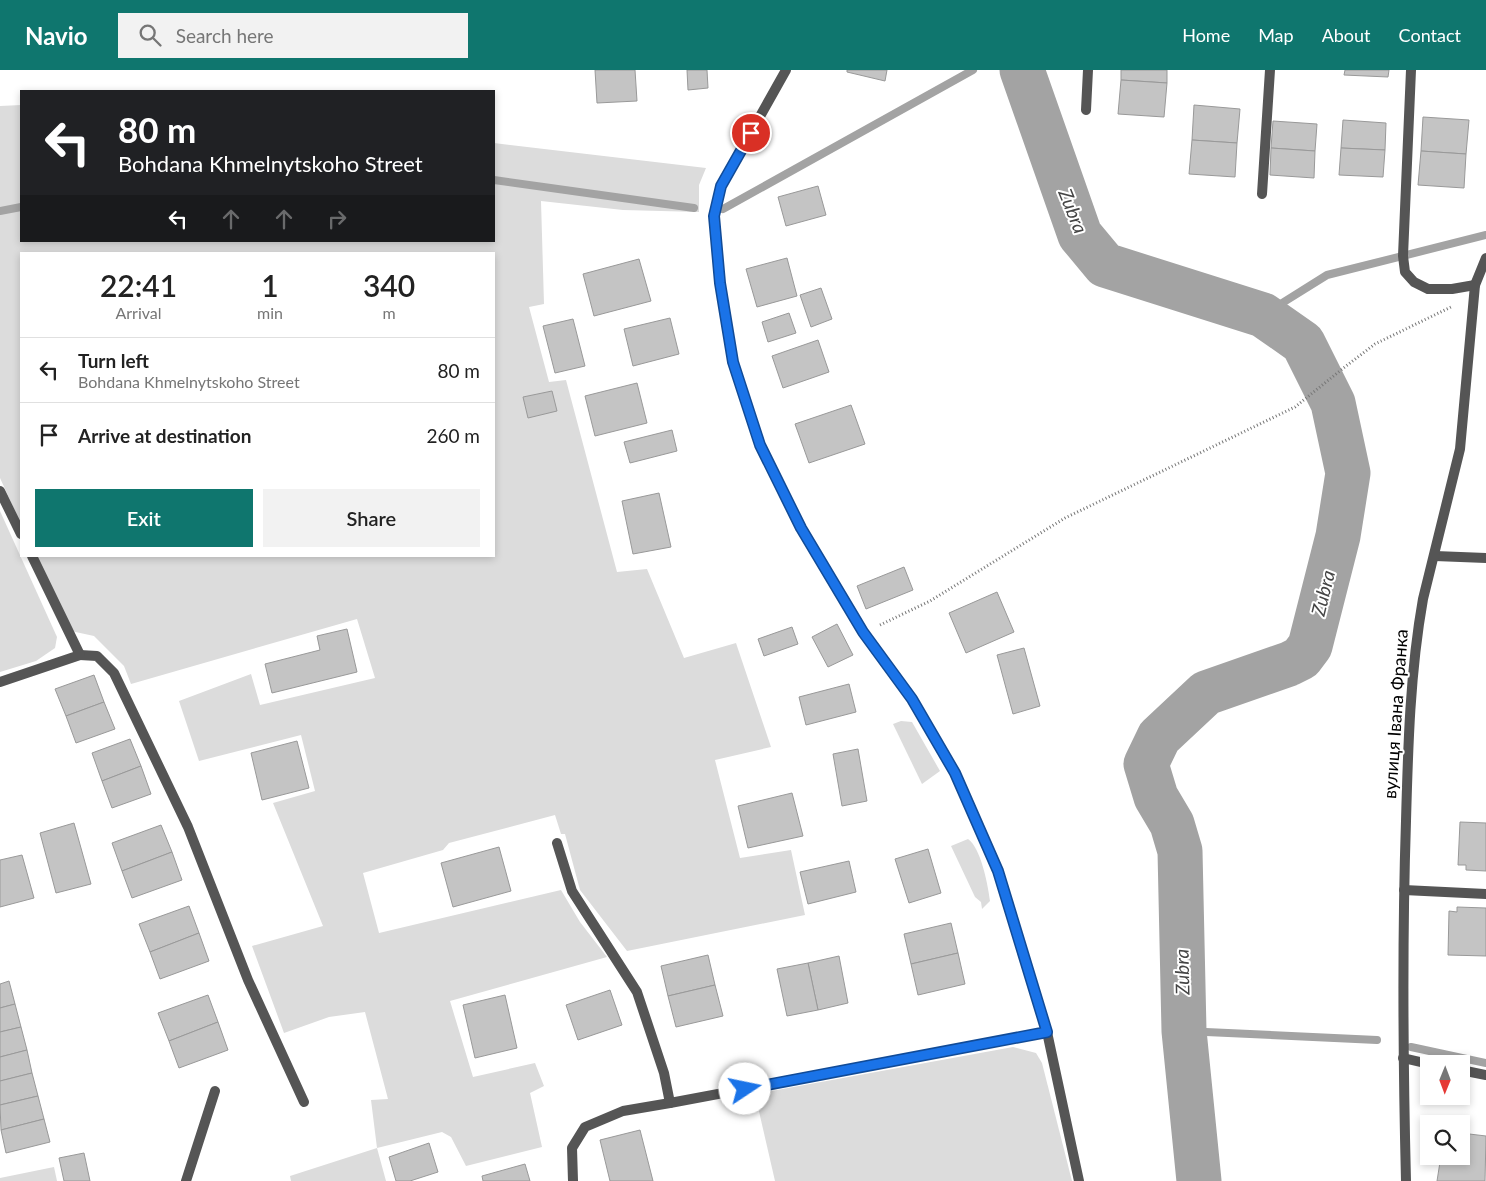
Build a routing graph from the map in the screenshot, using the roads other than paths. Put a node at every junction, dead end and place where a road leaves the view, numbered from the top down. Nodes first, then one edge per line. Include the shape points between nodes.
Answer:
1 (786, 70) edge
2 (1088, 70) edge
3 (1270, 70) edge
4 (1411, 70) edge
5 (1086, 110) dead end
6 (1262, 194) dead end
7 (1486, 258) edge
8 (1474, 285) junction
9 (0, 491) edge
10 (20, 532) edge
11 (1435, 556) junction
12 (32, 557) edge
13 (1486, 558) edge
14 (80, 655) junction
15 (0, 682) edge
16 (557, 843) dead end
17 (1404, 890) junction
18 (1486, 894) edge
19 (1047, 1032) junction
20 (1403, 1058) junction
21 (1420, 1062) edge
22 (1470, 1072) edge
23 (1486, 1075) edge
24 (215, 1091) dead end
25 (304, 1102) dead end
26 (670, 1103) junction
27 (186, 1181) edge
28 (574, 1181) edge
29 (1079, 1181) edge
30 (1406, 1181) edge

1 - 19 street via 721,186 714,216 720,283 733,362 760,445 801,528 863,632 912,699 955,773 998,871
2 - 5 street
3 - 6 street
4 - 8 street via 1405,272 1414,282 1428,288 1452,289
7 - 8 street, вулиця Івана Франка
8 - 11 street, вулиця Івана Франка via 1460,449
9 - 10 street
11 - 13 street
11 - 17 street, вулиця Івана Франка via 1423,599 1409,718
12 - 14 street
14 - 15 street
14 - 25 street via 97,656 114,673 188,827 248,980
16 - 26 street via 572,891 637,992 664,1073
17 - 18 street
17 - 20 street, вулиця Івана Франка
19 - 26 street
19 - 29 street
20 - 21 street
20 - 30 street, вулиця Івана Франка
22 - 23 street
24 - 27 street
26 - 28 street via 623,1111 585,1127 572,1148

